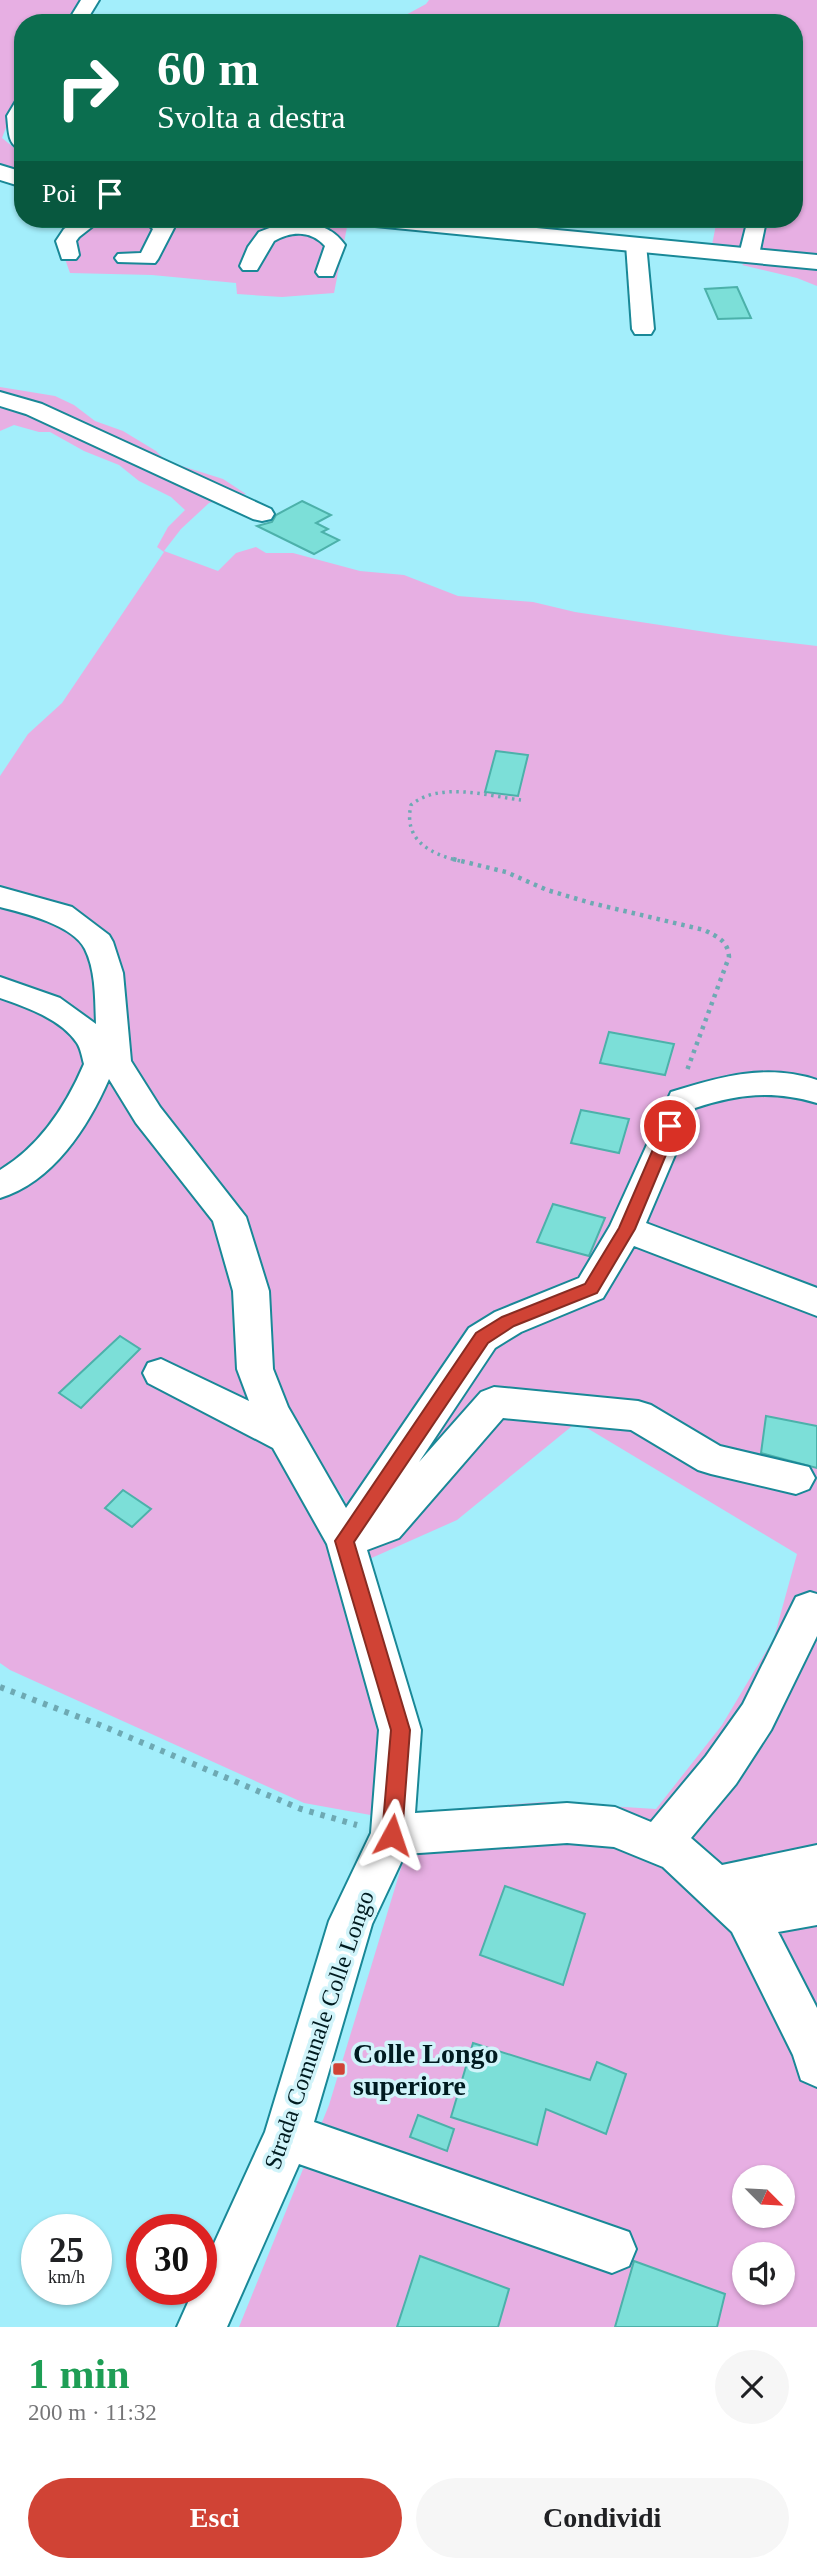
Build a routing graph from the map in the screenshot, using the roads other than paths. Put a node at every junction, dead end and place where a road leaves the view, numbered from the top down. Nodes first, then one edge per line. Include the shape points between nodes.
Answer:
1 (78, 228) edge
2 (164, 228) edge
3 (285, 228) edge
4 (313, 228) edge
5 (469, 228) edge
6 (755, 228) edge
7 (636, 244) junction
8 (69, 255) dead end
9 (749, 255) junction
10 (125, 258) dead end
11 (817, 262) edge
12 (250, 267) dead end
13 (326, 272) dead end
14 (643, 329) dead end
15 (0, 399) edge
16 (262, 514) dead end
17 (0, 897) edge
18 (0, 987) edge
19 (107, 1063) junction
20 (817, 1092) edge
21 (0, 1186) edge
22 (626, 1229) junction
23 (817, 1302) edge
24 (160, 1373) dead end
25 (287, 1438) junction
26 (796, 1478) dead end
27 (345, 1541) junction
28 (810, 1609) dead end
29 (392, 1835) junction
30 (659, 1845) junction
31 (817, 1865) edge
32 (714, 1888) junction
33 (817, 1905) edge
34 (747, 1917) junction
35 (817, 2064) edge
36 (287, 2136) junction
37 (612, 2249) dead end
38 (202, 2327) edge

1 - 8 street via 66,241
2 - 10 street via 148,259
3 - 12 street via 260,241
4 - 13 street via 335,245
5 - 7 main road
6 - 9 street
7 - 9 main road
7 - 14 street
9 - 11 main road
15 - 16 street via 34,409
17 - 19 street, Strada Comunale Colle Longo via 61,914 98,942 108,973
18 - 19 street via 37,999 77,1024
19 - 21 street via 66,1131
19 - 25 street, Strada Comunale Colle Longo via 229,1217 251,1291 255,1369
20 - 22 street via 765,1082 722,1087 682,1100
22 - 23 street
22 - 27 street via 591,1288 508,1322 482,1338
24 - 25 street
25 - 27 street, Strada Comunale Colle Longo
26 - 27 street via 711,1459 638,1416 494,1402 385,1527
27 - 29 street, Strada Comunale Colle Longo via 400,1730
28 - 30 street via 757,1717 721,1770
29 - 30 street via 567,1823 615,1827
29 - 36 street, Strada Comunale Colle Longo via 351,1921
30 - 32 street via 678,1853
31 - 32 street
32 - 34 street
33 - 34 street
34 - 35 street via 815,2051
36 - 37 street
36 - 38 street, Strada Comunale Colle Longo

